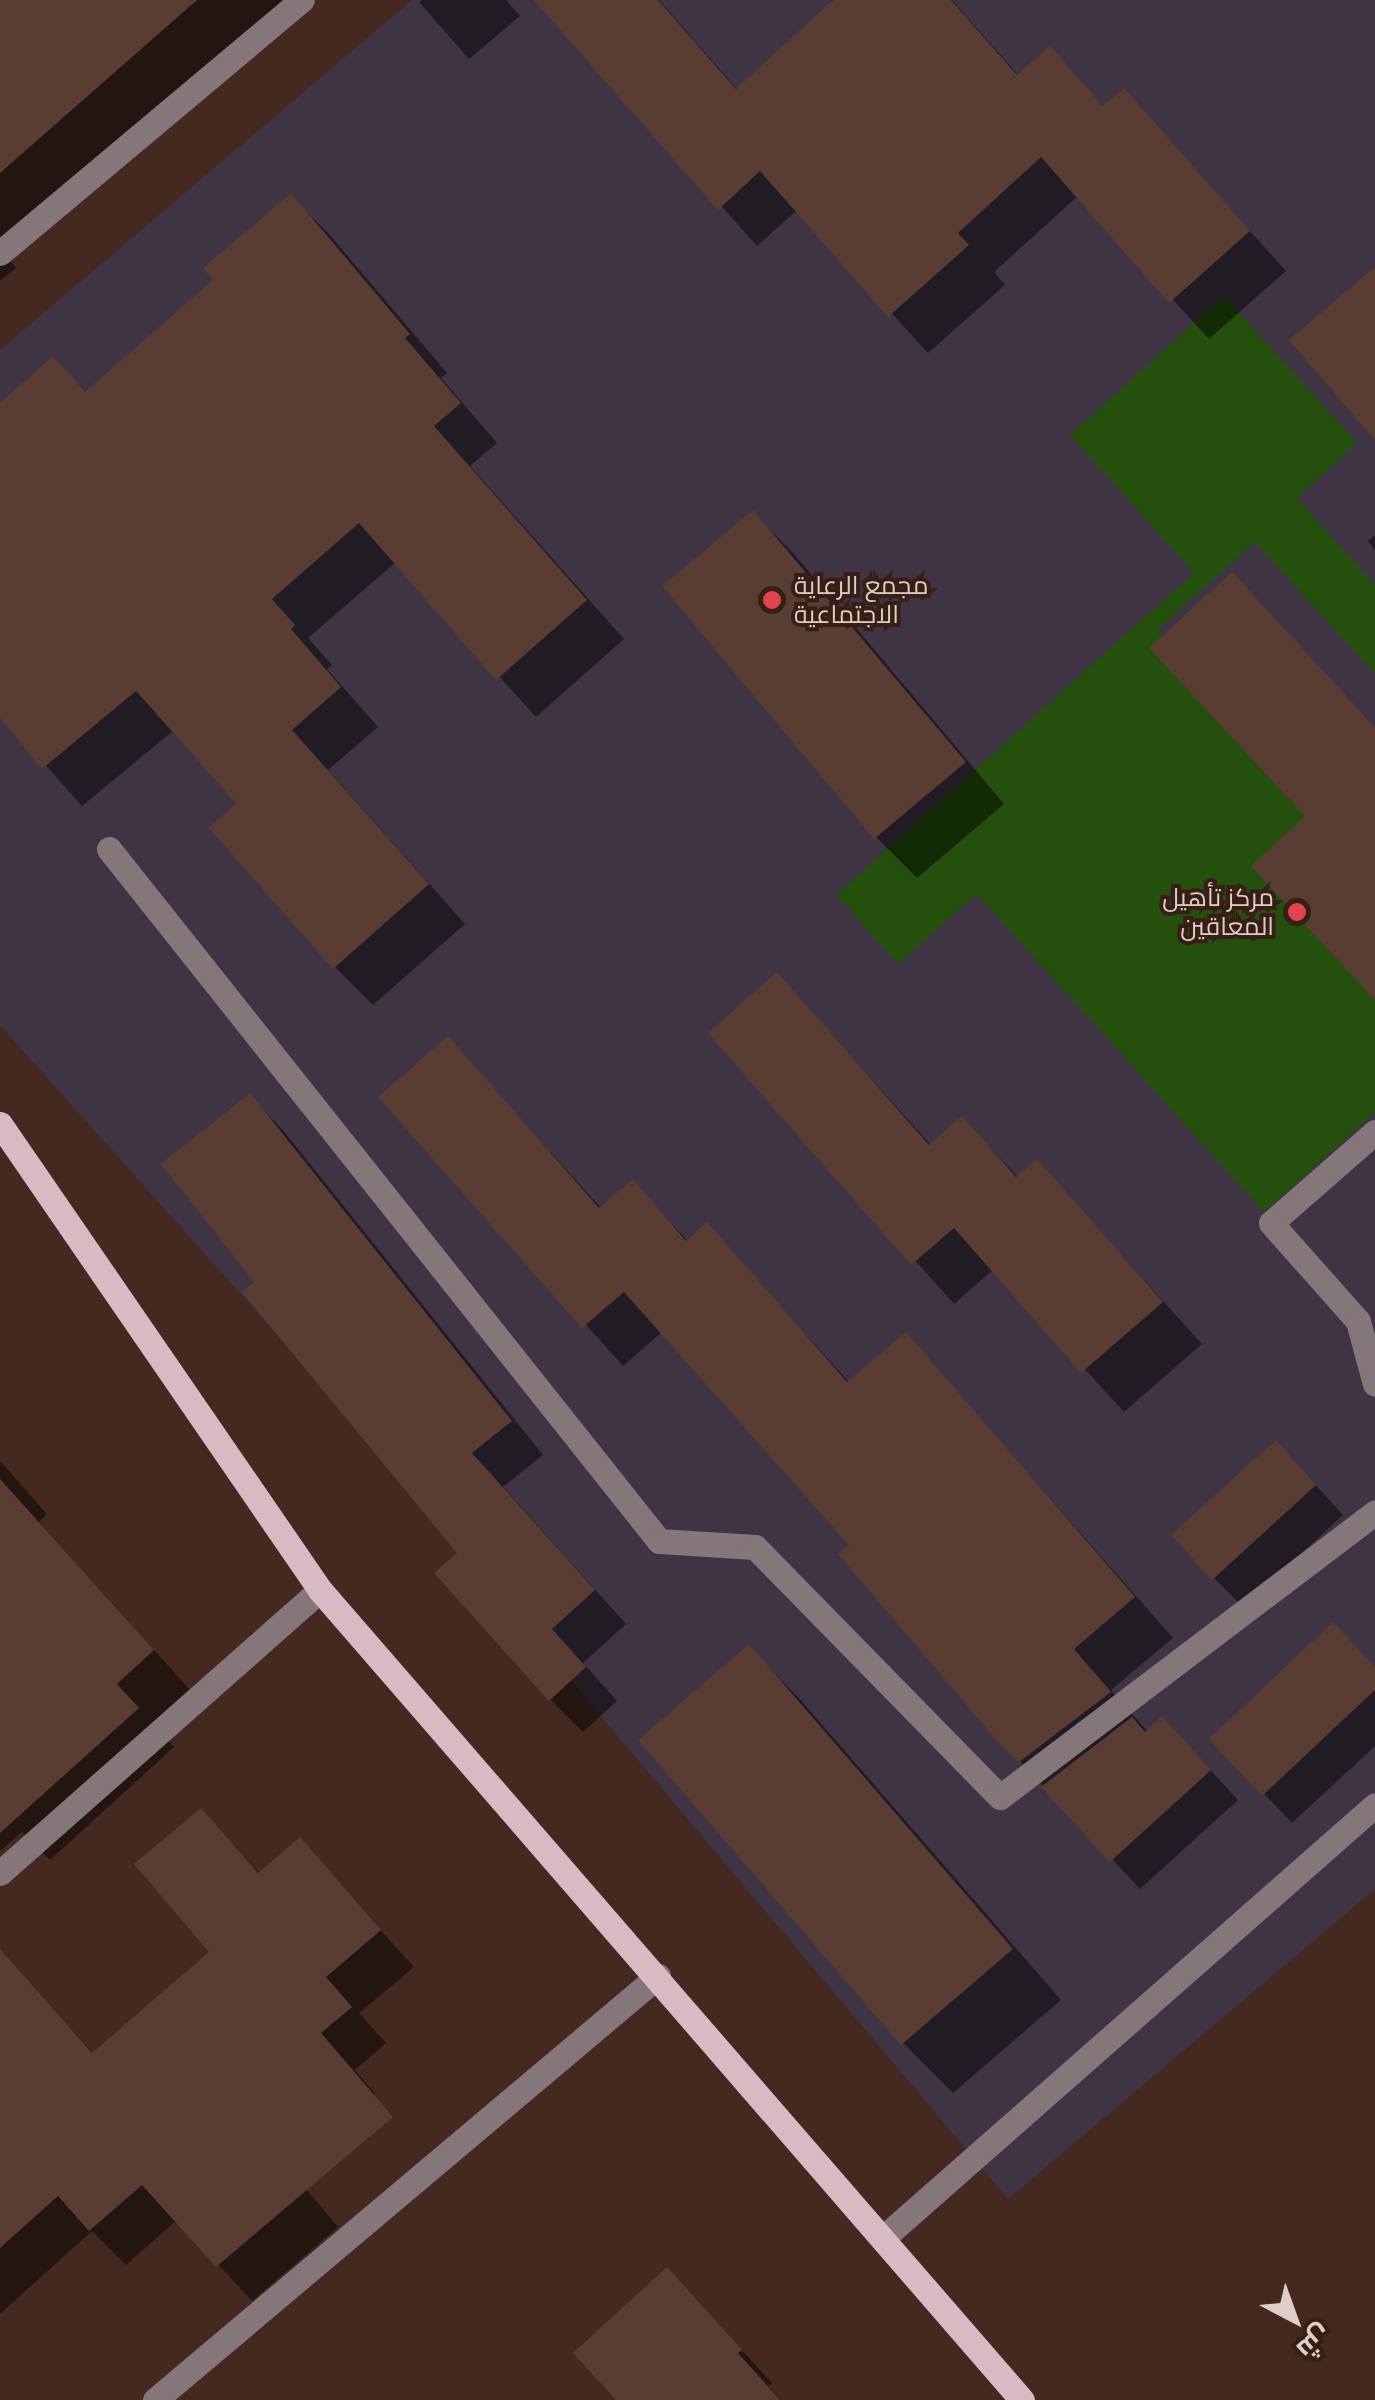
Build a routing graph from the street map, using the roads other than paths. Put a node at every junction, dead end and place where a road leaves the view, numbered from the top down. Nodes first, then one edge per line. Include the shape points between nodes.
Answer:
1 (302, 0) edge
2 (0, 252) edge
3 (109, 850) dead end
4 (0, 1124) edge
5 (1375, 1132) edge
6 (1375, 1384) edge
7 (1375, 1514) edge
8 (320, 1590) junction
9 (1375, 1805) edge
10 (0, 1873) edge
11 (658, 1976) junction
12 (883, 2238) junction
13 (155, 2400) edge
14 (1022, 2400) edge

1 - 2 street
3 - 7 street via 659,1541 755,1547 1000,1797
4 - 8 main road
5 - 6 street via 1272,1223 1358,1321
8 - 10 street
8 - 11 main road
9 - 12 street
11 - 12 main road
11 - 13 street
12 - 14 main road

